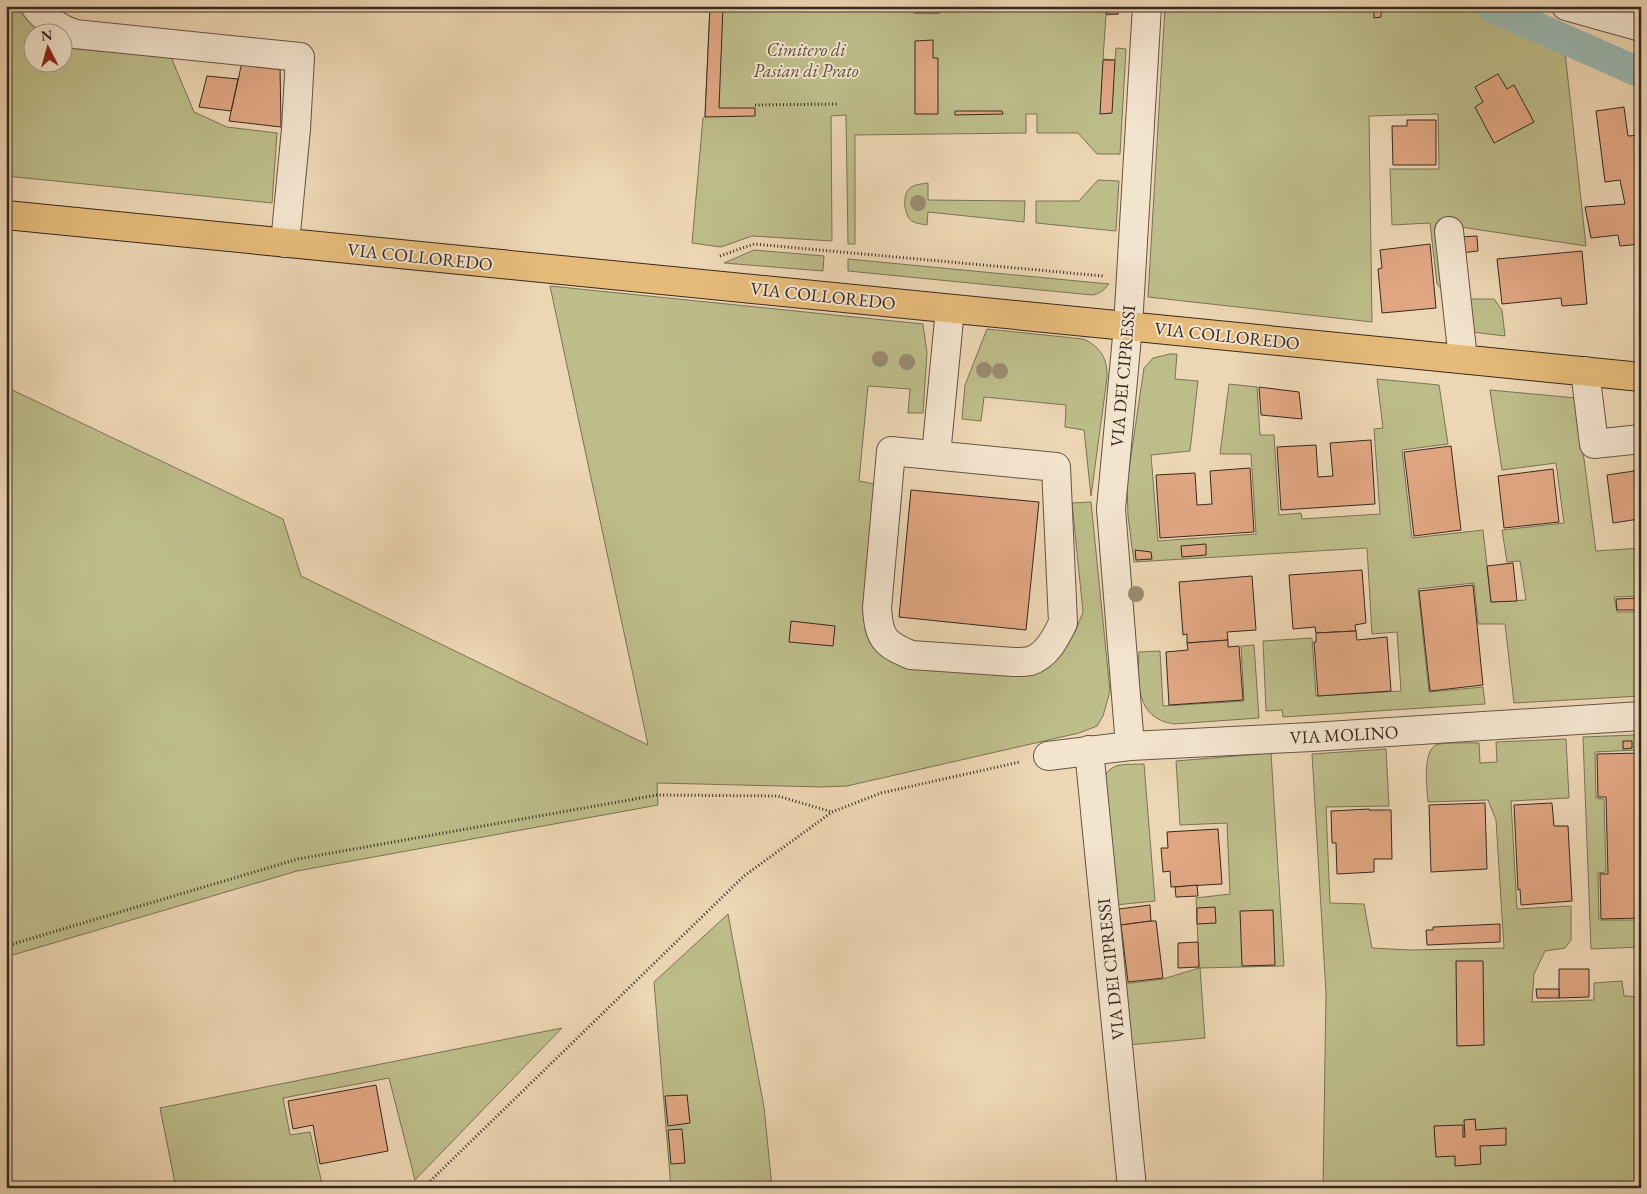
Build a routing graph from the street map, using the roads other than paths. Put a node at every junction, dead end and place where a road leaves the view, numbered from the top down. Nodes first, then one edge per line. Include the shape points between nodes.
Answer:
1 (35, 6) edge
2 (1147, 6) edge
3 (1566, 6) edge
4 (1641, 28) edge
5 (6, 215) edge
6 (1449, 232) dead end
7 (285, 243) junction
8 (950, 309) junction
9 (1128, 326) junction
10 (1463, 359) junction
11 (1585, 371) junction
12 (1641, 377) edge
13 (1641, 439) edge
14 (936, 455) junction
15 (1641, 716) edge
16 (1130, 746) junction
17 (1089, 750) junction
18 (1048, 756) road end
19 (1132, 1188) edge

1 - 7 street via 59,28 74,34 300,57
2 - 9 street, VIA DEI CIPRESSI
3 - 4 street
5 - 7 main road, VIA COLLOREDO
6 - 10 street
7 - 8 main road, VIA COLLOREDO
8 - 9 main road, VIA COLLOREDO
8 - 14 street
9 - 10 main road, VIA COLLOREDO
9 - 16 street, VIA DEI CIPRESSI via 1111,509
10 - 11 main road, VIA COLLOREDO
11 - 12 main road, VIA COLLOREDO
11 - 13 street via 1594,444
14 - 14 street via 891,451 878,626 895,649 911,655 1014,662 1031,660 1045,652 1063,623 1056,467
15 - 16 street, VIA MOLINO
16 - 17 street, VIA MOLINO
17 - 18 street, VIA MOLINO
17 - 19 street, VIA DEI CIPRESSI

